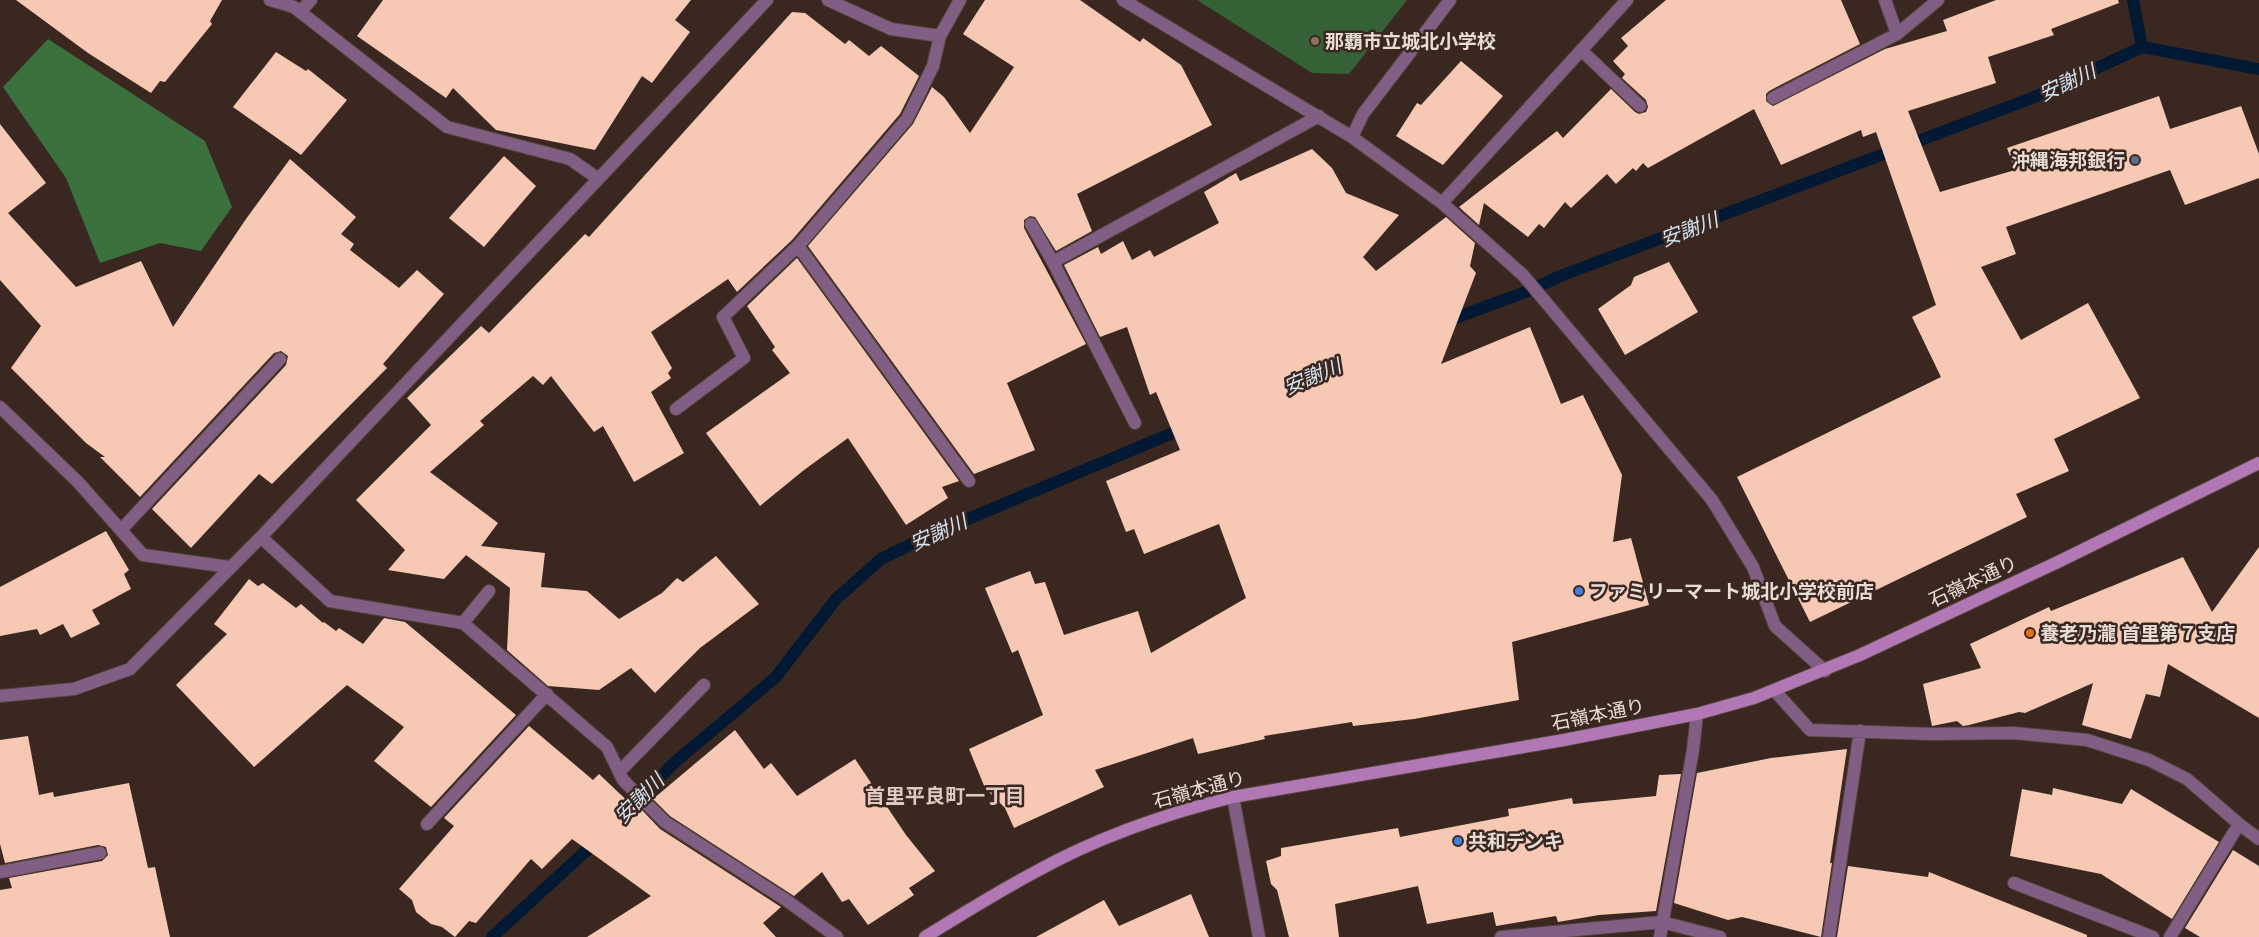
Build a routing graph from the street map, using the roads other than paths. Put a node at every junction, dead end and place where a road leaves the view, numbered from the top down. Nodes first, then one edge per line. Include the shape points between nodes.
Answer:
1 (270, 0) edge
2 (311, 0) edge
3 (767, 0) edge
4 (828, 0) edge
5 (960, 0) edge
6 (1123, 0) edge
7 (1450, 0) edge
8 (1627, 0) edge
9 (1885, 0) edge
10 (1938, 0) edge
11 (300, 12) junction
12 (1896, 34) junction
13 (940, 36) junction
14 (1581, 50) junction
15 (1773, 98) dead end
16 (1640, 106) dead end
17 (1319, 116) junction
18 (1352, 137) junction
19 (597, 178) junction
20 (1442, 203) junction
21 (1031, 224) dead end
22 (798, 246) junction
23 (1053, 262) junction
24 (280, 359) dead end
25 (0, 407) edge
26 (676, 409) dead end
27 (1135, 422) dead end
28 (2259, 463) edge
29 (969, 481) dead end
30 (121, 530) junction
31 (260, 537) junction
32 (229, 567) junction
33 (489, 590) dead end
34 (463, 623) junction
35 (1825, 671) junction
36 (704, 685) dead end
37 (1774, 690) junction
38 (547, 694) junction
39 (0, 696) edge
40 (1697, 714) junction
41 (1860, 731) junction
42 (619, 772) junction
43 (1233, 796) junction
44 (427, 824) dead end
45 (2239, 824) junction
46 (2259, 839) edge
47 (100, 853) dead end
48 (0, 872) edge
49 (2014, 883) dead end
50 (1662, 922) junction
51 (837, 937) edge
52 (926, 937) edge
53 (1259, 937) edge
54 (1501, 937) edge
55 (1660, 937) edge
56 (1720, 937) edge
57 (1829, 937) edge
58 (2153, 937) edge
59 (2170, 937) edge

1 - 11 street
2 - 11 street
3 - 19 street
4 - 13 street via 891,29
5 - 13 street
6 - 17 street
7 - 18 street via 1363,114
8 - 14 street
9 - 12 street
10 - 12 street
11 - 19 street via 447,127 570,159
12 - 15 street
13 - 22 street via 933,66 907,119
14 - 16 street
14 - 20 street
17 - 18 street
17 - 23 street
18 - 20 street
19 - 31 street
20 - 35 street via 1523,275 1712,500 1753,567 1775,626
21 - 23 street
22 - 26 street via 723,318 744,358
22 - 29 street
23 - 27 street
24 - 30 street
25 - 30 street via 78,482
28 - 35 main road, 石嶺本通り
30 - 32 street via 143,555
31 - 32 street
31 - 34 street via 330,601
32 - 39 street via 130,669 74,689
33 - 34 street
34 - 38 street
35 - 37 main road, 石嶺本通り
36 - 42 street
37 - 40 main road, 石嶺本通り
37 - 41 street via 1810,730
38 - 42 street via 608,747
38 - 44 street
40 - 43 main road, 石嶺本通り
40 - 50 street
41 - 45 street via 2014,733 2087,740 2149,760 2187,780
41 - 57 street
42 - 51 street via 622,780 665,822
43 - 52 main road, 石嶺本通り via 1164,816 1093,844 1038,870
43 - 53 street
45 - 46 street
45 - 59 street
47 - 48 street
49 - 58 street
50 - 54 street
50 - 55 street
50 - 56 street

